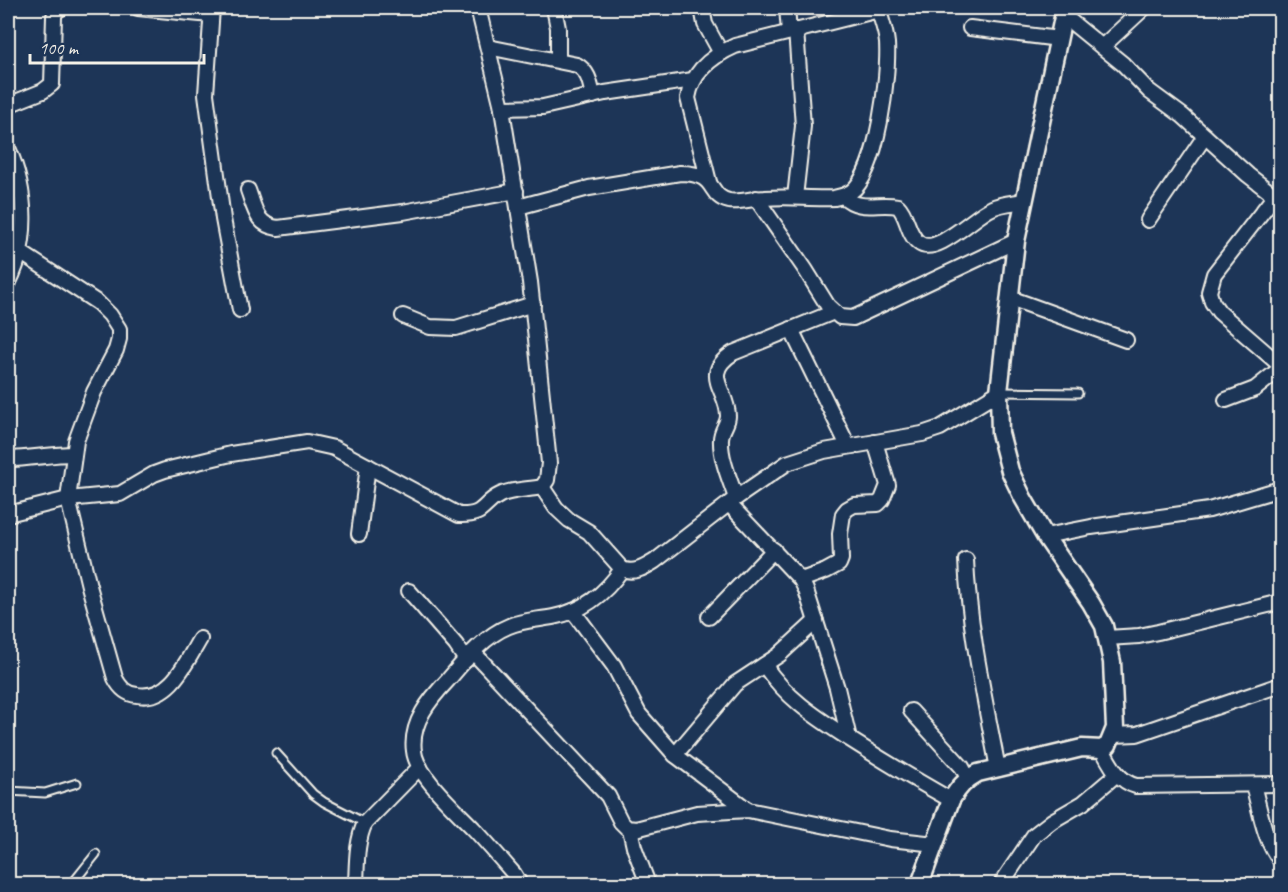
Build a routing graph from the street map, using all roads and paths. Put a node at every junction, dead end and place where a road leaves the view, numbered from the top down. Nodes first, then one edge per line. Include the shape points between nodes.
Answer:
1 (61, 8) edge
2 (138, 8) edge
3 (478, 8) edge
4 (554, 8) edge
5 (702, 8) edge
6 (787, 8) edge
7 (1144, 8) edge
8 (878, 9) edge
9 (204, 12) edge
10 (1064, 12) edge
11 (970, 28) dead end
12 (793, 31) junction
13 (1059, 39) junction
14 (488, 47) junction
15 (1102, 47) junction
16 (721, 53) junction
17 (558, 60) junction
18 (693, 80) junction
19 (593, 96) junction
20 (8, 105) edge
21 (502, 108) junction
22 (1205, 136) junction
23 (8, 148) edge
24 (709, 182) junction
25 (248, 190) dead end
26 (516, 191) junction
27 (1279, 194) edge
28 (843, 196) junction
29 (795, 197) junction
30 (756, 198) junction
31 (1024, 201) junction
32 (518, 207) junction
33 (1148, 220) dead end
34 (1016, 241) junction
35 (20, 252) junction
36 (8, 284) edge
37 (1010, 298) junction
38 (533, 304) junction
39 (240, 310) dead end
40 (834, 312) junction
41 (404, 316) dead end
42 (791, 329) junction
43 (1126, 340) dead end
44 (1281, 367) edge
45 (999, 392) junction
46 (1078, 393) dead end
47 (1226, 400) dead end
48 (875, 442) junction
49 (848, 446) junction
50 (73, 454) junction
51 (8, 459) edge
52 (368, 466) junction
53 (542, 487) junction
54 (1281, 489) edge
55 (68, 499) junction
56 (733, 501) junction
57 (8, 514) edge
58 (358, 534) dead end
59 (1044, 536) junction
60 (774, 550) junction
61 (966, 560) dead end
62 (622, 569) junction
63 (801, 580) junction
64 (409, 591) dead end
65 (1281, 602) edge
66 (573, 611) junction
67 (709, 617) dead end
68 (816, 621) junction
69 (1107, 638) junction
70 (200, 639) dead end
71 (469, 656) junction
72 (764, 664) junction
73 (1281, 686) edge
74 (911, 711) dead end
75 (1113, 735) junction
76 (849, 738) junction
77 (1102, 749) junction
78 (276, 753) dead end
79 (675, 755) junction
80 (420, 767) junction
81 (998, 769) junction
82 (1117, 774) junction
83 (969, 778) junction
84 (77, 783) dead end
85 (1281, 784) edge
86 (1253, 785) junction
87 (8, 790) edge
88 (951, 800) junction
89 (748, 810) junction
90 (365, 823) junction
91 (630, 829) junction
92 (935, 844) junction
93 (96, 854) dead end
94 (1281, 860) edge
95 (72, 885) edge
96 (357, 885) edge
97 (520, 885) edge
98 (648, 885) edge
99 (920, 885) edge
100 (1001, 885) edge

1 - 20 street via 54,17 52,84 43,92
2 - 9 street
3 - 14 street
4 - 17 street
5 - 16 street via 705,24
6 - 12 street
7 - 15 street
8 - 12 street
8 - 28 street via 886,39 887,72 877,134 860,182
9 - 39 street via 206,94
10 - 13 street
10 - 15 street
11 - 13 street
12 - 16 street
12 - 29 street via 803,126
13 - 31 street
14 - 17 street
14 - 21 street
15 - 22 street
16 - 18 street
17 - 19 street via 584,69
18 - 19 street
18 - 24 street via 688,98
19 - 21 street via 543,107
21 - 26 street
22 - 27 street via 1248,175
22 - 33 street
23 - 35 street via 22,194
24 - 30 street via 725,200
24 - 32 street via 695,173 680,173 589,188
25 - 26 street via 262,222 278,228 403,212
26 - 32 street
27 - 44 street via 1214,274 1209,292 1220,312
28 - 29 street
28 - 31 street via 857,206 898,206 916,241 930,246 949,238 992,208
29 - 30 street
30 - 40 street
31 - 34 street
32 - 38 street
34 - 37 street
34 - 40 street via 853,318
35 - 36 street
35 - 50 street via 98,303 118,329 116,350 94,392
37 - 43 street
37 - 45 street
38 - 41 street via 456,328 430,327
38 - 53 street via 549,471
40 - 42 street
42 - 49 street
42 - 56 street via 733,353 723,359 717,372 728,417 722,432 722,450
44 - 47 street via 1247,394
45 - 46 lane
45 - 48 street via 940,428
45 - 59 street via 1000,433 1010,471
48 - 49 street
48 - 63 street via 888,485 882,500 847,509 843,514 838,564
49 - 56 street via 787,463
50 - 51 street
50 - 55 street
52 - 53 street via 459,515 479,513 502,494
52 - 55 street via 334,448 307,442 236,453 154,474 120,494
52 - 58 street
53 - 62 street via 556,508 597,540
54 - 59 street via 1209,510
55 - 57 street
55 - 70 street via 107,658 119,685 130,694 157,694 171,684
56 - 60 street
56 - 62 street via 642,568 630,572
59 - 69 street via 1098,615
60 - 63 street
60 - 67 street
61 - 81 street via 977,658
62 - 66 street via 610,587
63 - 68 street
64 - 71 street
65 - 69 street via 1158,633
66 - 71 street via 510,625
66 - 79 street via 614,666 634,708
68 - 72 street
68 - 76 street
69 - 75 street via 1112,662 1116,728
71 - 80 street via 436,693 416,727 413,751
71 - 91 street via 608,796 621,822
72 - 76 street via 790,698
72 - 79 street via 735,684
73 - 75 street via 1137,734
74 - 83 street
75 - 77 street
76 - 88 street via 894,769
77 - 81 street via 1082,748
77 - 82 street
78 - 90 lane via 313,794
79 - 89 street
80 - 90 street
80 - 97 street
81 - 83 street
82 - 86 street via 1136,786
82 - 100 street via 1083,803 1034,835
83 - 88 street
84 - 87 lane via 45,793
85 - 86 street
86 - 94 street via 1267,835
88 - 92 street
89 - 91 street via 697,813
89 - 92 street via 890,839
90 - 96 street via 358,846
91 - 98 street
92 - 99 street
93 - 95 lane

